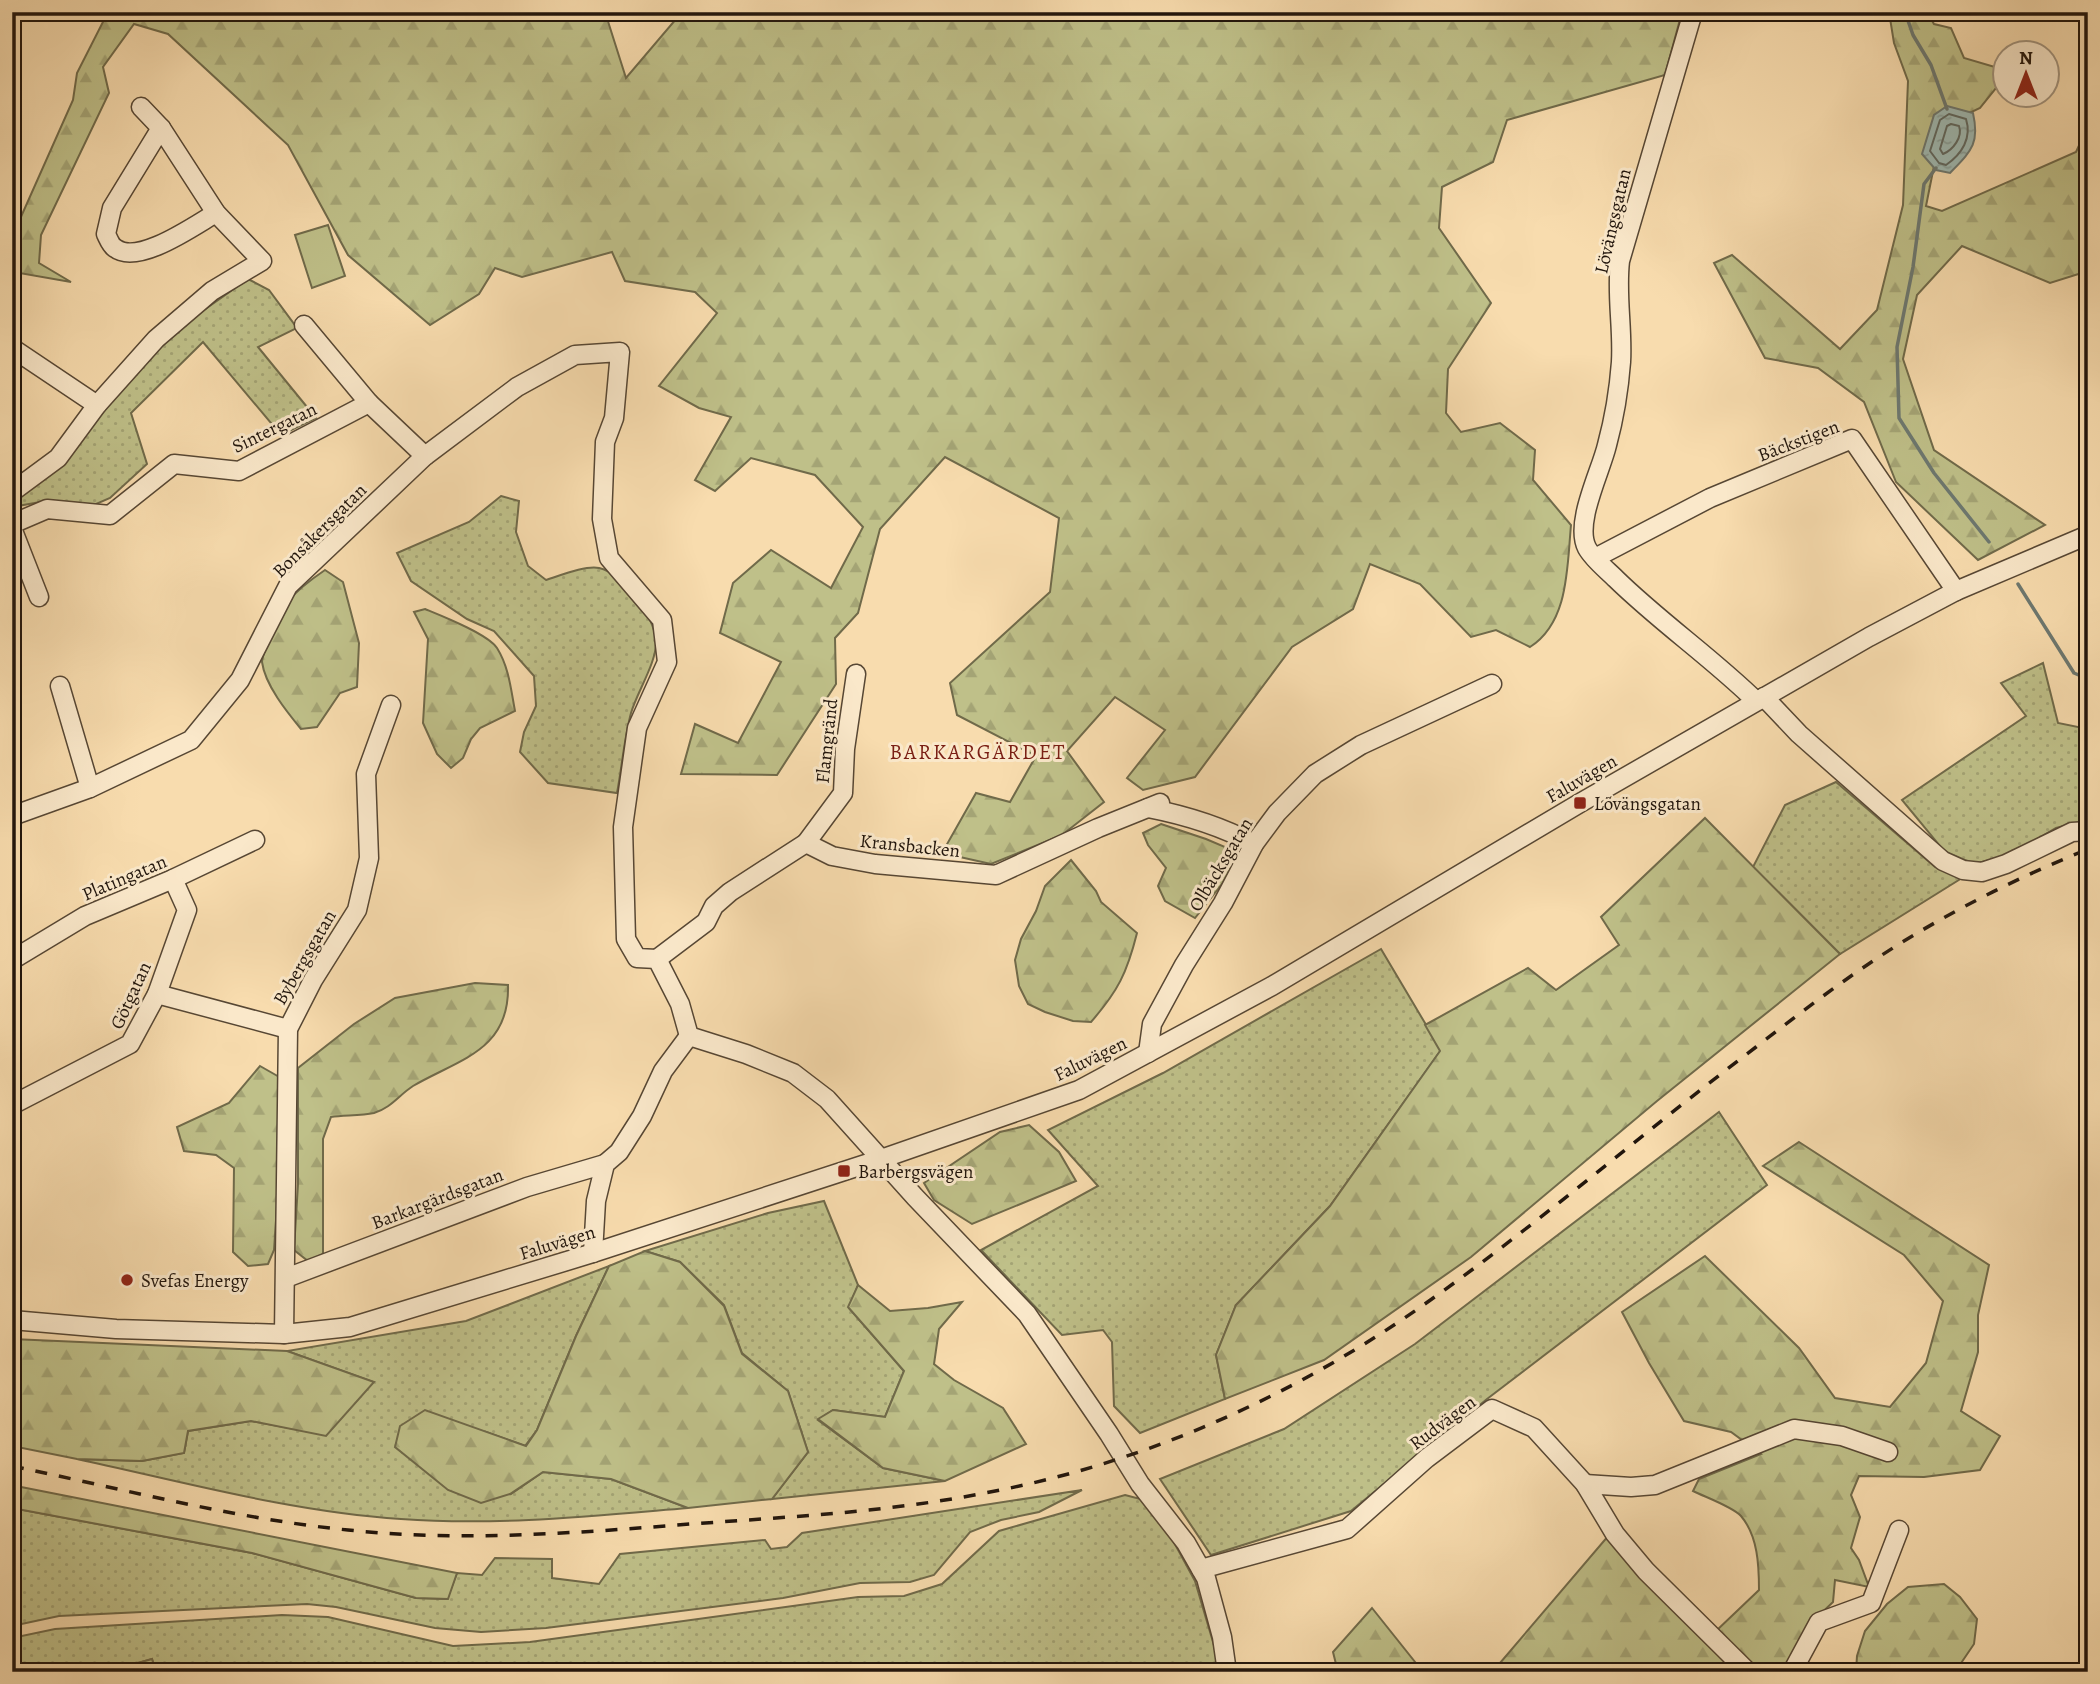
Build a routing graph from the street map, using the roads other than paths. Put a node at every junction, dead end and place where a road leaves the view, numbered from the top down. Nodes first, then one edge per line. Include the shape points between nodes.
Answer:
1 (1693, 12) edge
2 (141, 107) dead end
3 (161, 128) junction
4 (216, 213) junction
5 (304, 325) dead end
6 (12, 348) edge
7 (369, 403) junction
8 (97, 405) junction
9 (425, 456) junction
10 (12, 492) edge
11 (12, 526) edge
12 (2088, 535) edge
13 (1595, 558) junction
14 (1956, 591) junction
15 (39, 597) dead end
16 (856, 674) dead end
17 (1492, 684) dead end
18 (61, 686) dead end
19 (1760, 699) junction
20 (391, 705) dead end
21 (90, 788) junction
22 (12, 816) edge
23 (2088, 831) edge
24 (256, 840) dead end
25 (806, 842) junction
26 (1254, 844) junction
27 (173, 879) junction
28 (657, 959) junction
29 (12, 960) edge
30 (157, 994) junction
31 (288, 1029) junction
32 (688, 1036) junction
33 (1148, 1053) junction
34 (12, 1105) edge
35 (881, 1158) junction
36 (605, 1164) junction
37 (593, 1253) junction
38 (286, 1278) junction
39 (12, 1320) edge
40 (284, 1334) junction
41 (1888, 1452) dead end
42 (1585, 1484) junction
43 (1899, 1530) dead end
44 (1201, 1569) junction
45 (1227, 1672) edge
46 (1748, 1672) edge
47 (1792, 1672) edge

1 - 13 street, Lövängsgatan via 1620,261 1621,361 1615,410 1583,531 1586,547
2 - 3 street
3 - 4 street
3 - 4 street via 112,208 106,234 115,249 132,254 154,248
4 - 8 street via 262,261 212,291 156,339
5 - 7 street
6 - 8 street
7 - 9 street
7 - 11 street, Sintergatan via 239,471 174,464 110,515 47,509
8 - 10 street via 58,458
9 - 21 street, Bonsåkersgatan via 288,586 240,680 191,740
9 - 28 street, Bonsåkersgatan via 517,387 575,355 620,352 614,418 605,442 602,519 609,558 662,620 667,662 637,728 623,827 625,928 637,958
11 - 15 street
12 - 14 street, Faluvägen
13 - 14 street, Bäckstigen via 1710,498 1852,439
13 - 19 street, Lövängsgatan via 1628,591
14 - 19 street, Faluvägen
16 - 25 street, Flamgränd via 843,793
17 - 26 street, Olbäcksgatan via 1361,745 1315,774 1276,813
18 - 21 street
19 - 23 street, Lövängsgatan via 1943,861 1963,870 1982,872 2072,832
19 - 33 street, Faluvägen via 1272,986
20 - 31 street, Bybergsgatan via 366,774 369,858 356,910
21 - 22 street, Bonsåkersgatan
24 - 27 street, Platingatan
25 - 26 street, Kransbacken via 832,856 875,864 996,875 1154,806
25 - 28 street via 730,892 714,906 706,922
26 - 33 street, Olbäcksgatan via 1152,1024
27 - 29 street, Platingatan via 85,916
27 - 30 street, Götgatan via 187,910
28 - 32 street via 680,1004
30 - 31 street
30 - 34 street, Götgatan via 130,1044
31 - 38 street, Bybergsgatan
32 - 35 street via 793,1073 827,1099
32 - 36 street via 663,1071 642,1116
33 - 35 street, Faluvägen via 1079,1090
35 - 37 street, Faluvägen
35 - 44 street via 1027,1314
36 - 37 street via 596,1201
36 - 38 street, Barkargärdsgatan via 527,1186
37 - 40 street, Faluvägen via 350,1327
38 - 40 street
39 - 40 street, Faluvägen via 116,1329
41 - 42 street via 1842,1436 1794,1429 1655,1485
42 - 44 street, Rudvägen via 1534,1428 1492,1409 1427,1458 1347,1529
42 - 46 street, Rudvägen via 1615,1534 1646,1571
43 - 47 street via 1871,1603 1819,1622
44 - 45 street via 1222,1637

